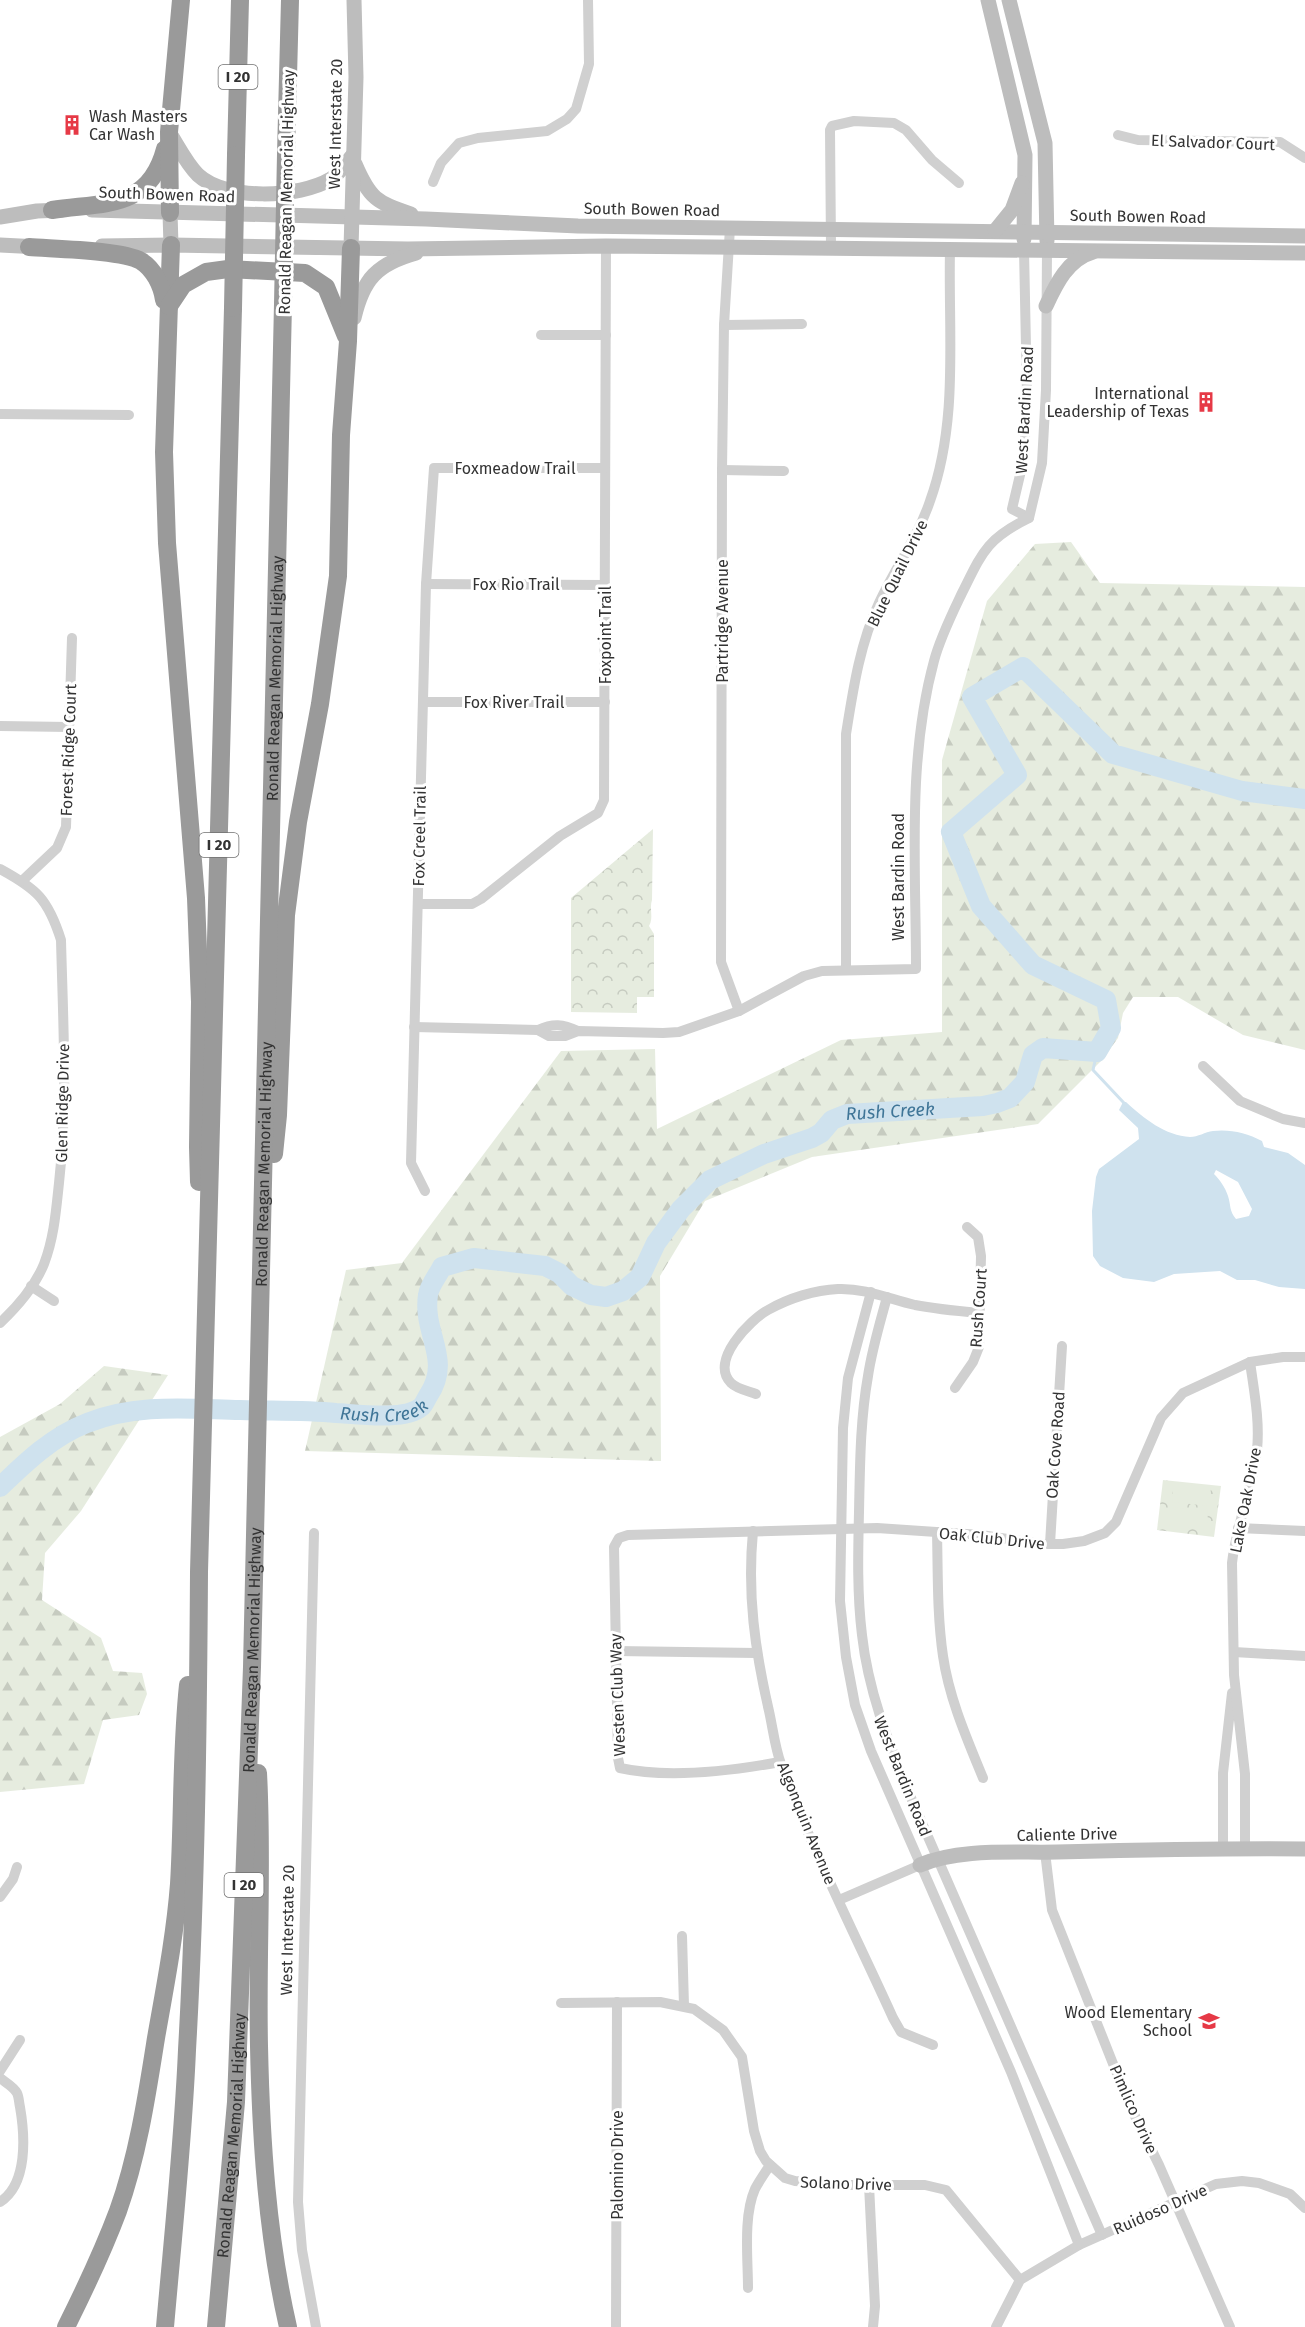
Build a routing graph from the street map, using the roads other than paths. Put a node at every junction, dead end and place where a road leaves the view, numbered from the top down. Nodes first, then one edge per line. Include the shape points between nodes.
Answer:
1 (181, 0) edge
2 (240, 0) edge
3 (290, 0) edge
4 (354, 0) edge
5 (588, 0) edge
6 (988, 0) edge
7 (1010, 0) edge
8 (169, 132) junction
9 (1118, 135) dead end
10 (353, 157) junction
11 (1305, 158) edge
12 (1025, 168) junction
13 (432, 182) dead end
14 (959, 183) dead end
15 (52, 210) junction
16 (170, 213) junction
17 (0, 217) edge
18 (351, 218) junction
19 (426, 219) junction
20 (730, 228) junction
21 (831, 229) junction
22 (994, 231) junction
23 (1024, 231) junction
24 (1047, 233) junction
25 (1305, 236) edge
26 (0, 245) edge
27 (171, 245) junction
28 (606, 246) junction
29 (29, 247) junction
30 (729, 247) junction
31 (351, 248) junction
32 (831, 248) junction
33 (432, 249) junction
34 (950, 249) junction
35 (1024, 250) junction
36 (1047, 250) junction
37 (1096, 251) junction
38 (1305, 253) edge
39 (168, 306) junction
40 (1046, 306) junction
41 (802, 324) dead end
42 (724, 325) junction
43 (167, 334) junction
44 (541, 335) dead end
45 (606, 335) junction
46 (348, 341) junction
47 (0, 414) edge
48 (129, 415) dead end
49 (605, 468) junction
50 (722, 470) junction
51 (784, 471) dead end
52 (432, 478) joint
53 (1029, 518) junction
54 (426, 584) junction
55 (605, 585) junction
56 (72, 638) dead end
57 (423, 702) junction
58 (604, 702) junction
59 (0, 726) edge
60 (69, 726) junction
61 (0, 869) edge
62 (22, 881) junction
63 (418, 904) junction
64 (846, 969) junction
65 (739, 1011) junction
66 (414, 1027) junction
67 (1203, 1066) dead end
68 (1305, 1123) edge
69 (424, 1191) dead end
70 (967, 1227) dead end
71 (262, 1260) junction
72 (31, 1286) junction
73 (871, 1292) junction
74 (887, 1297) junction
75 (54, 1301) dead end
76 (206, 1310) junction
77 (979, 1313) junction
78 (0, 1323) edge
79 (1062, 1346) dead end
80 (1305, 1357) edge
81 (1250, 1362) junction
82 (955, 1388) dead end
83 (756, 1394) dead end
84 (1238, 1528) junction
85 (841, 1529) junction
86 (859, 1529) junction
87 (753, 1531) junction
88 (1305, 1531) edge
89 (938, 1532) junction
90 (314, 1533) dead end
91 (622, 1537) joint
92 (1050, 1544) junction
93 (199, 1572) junction
94 (616, 1651) junction
95 (1234, 1652) junction
96 (756, 1653) junction
97 (1305, 1656) edge
98 (252, 1667) junction
99 (1234, 1675) junction
100 (780, 1762) junction
101 (983, 1778) dead end
102 (1223, 1848) junction
103 (1245, 1848) junction
104 (1305, 1849) edge
105 (1045, 1852) junction
106 (937, 1858) junction
107 (920, 1865) junction
108 (17, 1866) dead end
109 (0, 1897) edge
110 (839, 1900) junction
111 (682, 1936) dead end
112 (617, 2002) junction
113 (561, 2003) dead end
114 (684, 2006) junction
115 (20, 2040) dead end
116 (933, 2045) dead end
117 (0, 2071) edge
118 (0, 2078) edge
119 (770, 2165) junction
120 (869, 2185) junction
121 (1175, 2201) junction
122 (0, 2202) edge
123 (1305, 2208) edge
124 (1102, 2235) junction
125 (1078, 2246) junction
126 (1020, 2280) junction
127 (748, 2288) dead end
128 (66, 2327) edge
129 (165, 2327) edge
130 (216, 2327) edge
131 (288, 2327) edge
132 (316, 2327) edge
133 (616, 2327) edge
134 (873, 2327) edge
135 (996, 2327) edge
136 (1230, 2327) edge

1 - 8 highway
2 - 76 highway, I 20, bridge
3 - 71 highway, Ronald Reagan Memorial Highway / I 20, bridge
4 - 10 main road, West Interstate 20
5 - 13 street via 589,64 576,108 567,119 547,131 459,143 441,163
6 - 12 main road, West Bardin Road via 1021,133
7 - 24 main road, West Bardin Road via 1045,143
8 - 10 main road via 199,176 217,187 247,194 318,185 332,178
8 - 15 highway via 157,172 144,188 127,199
8 - 16 highway
9 - 11 street, El Salvador Court via 1138,140 1280,142
10 - 18 main road, West Interstate 20
10 - 19 main road via 372,197 386,206
12 - 22 main road via 1012,210
12 - 23 main road, West Bardin Road
14 - 21 street via 894,123 841,122 830,130
15 - 16 main road, South Bowen Road
15 - 17 main road, South Bowen Road
16 - 18 main road, South Bowen Road
16 - 27 main road
18 - 19 main road, South Bowen Road
18 - 31 main road, West Interstate 20
19 - 20 main road, South Bowen Road
20 - 21 main road, South Bowen Road
20 - 30 street, Partridge Avenue
21 - 22 main road, South Bowen Road
21 - 32 street
22 - 23 main road, South Bowen Road
23 - 24 main road, South Bowen Road
23 - 35 main road, West Bardin Road
24 - 25 main road, South Bowen Road
24 - 36 main road, West Bardin Road
26 - 29 main road
27 - 29 main road
27 - 31 main road
27 - 39 highway
28 - 30 main road
28 - 33 main road
28 - 45 street, Foxpoint Trail
29 - 43 highway via 123,255 141,262 162,289
30 - 32 main road
30 - 42 street, Partridge Avenue
31 - 33 main road
31 - 46 highway
32 - 34 main road
33 - 46 main road via 381,267 360,293
34 - 35 main road
34 - 64 street, Blue Quail Drive via 949,416 940,466 917,533 878,605 864,643 846,734
35 - 36 main road
35 - 53 street, West Bardin Road via 1027,395 1024,458 1012,509
36 - 37 main road
36 - 40 street, West Bardin Road
37 - 38 main road
37 - 40 main road via 1062,274
39 - 43 highway
39 - 46 highway via 183,285 206,272 228,269 305,273 326,287
40 - 53 street, West Bardin Road via 1042,464
41 - 42 street
42 - 50 street, Partridge Avenue
43 - 76 highway via 167,543 196,898 200,1002 198,1147
44 - 45 street
45 - 49 street, Foxpoint Trail
46 - 71 highway via 338,576 286,915 278,1115
47 - 48 street
49 - 52 street, Foxmeadow Trail via 434,468
49 - 55 street, Foxpoint Trail
50 - 51 street
50 - 65 street, Partridge Avenue via 721,962
52 - 54 street, Fox Creel Trail
53 - 64 street, West Bardin Road via 1005,529 983,550 934,658 918,739 916,969
54 - 55 street, Fox Rio Trail
54 - 57 street, Fox Creel Trail
55 - 58 street, Foxpoint Trail
56 - 60 street, Forest Ridge Court
57 - 58 street, Fox River Trail
57 - 63 street, Fox Creel Trail
58 - 63 street, Foxpoint Trail via 604,800 598,813 560,836 472,904
59 - 60 street
60 - 62 street, Forest Ridge Court via 66,827 57,848
61 - 62 street, Glen Ridge Drive
62 - 72 street, Glen Ridge Drive via 45,902 55,921 62,952 63,1148 55,1227 44,1263
63 - 66 street, Fox Creel Trail
64 - 65 street via 804,976
65 - 66 street via 679,1032 663,1033 578,1031 566,1025 538,1030
66 - 69 street, Fox Creel Trail via 411,1162
67 - 68 street via 1240,1101 1283,1119
70 - 77 street, Rush Court via 978,1237 981,1256
71 - 98 highway, Ronald Reagan Memorial Highway / I 20
72 - 75 street
72 - 78 street, Glen Ridge Drive
73 - 74 street
73 - 83 street via 814,1292 784,1301 742,1330 729,1350 725,1374 735,1387
73 - 85 street, West Bardin Road via 848,1378
74 - 77 street
74 - 86 street, West Bardin Road via 867,1377 861,1428
76 - 93 highway, I 20
77 - 82 street, Rush Court via 979,1347
79 - 92 street, Oak Cove Road
80 - 81 street, Oak Club Drive
81 - 84 street, Lake Oak Drive via 1257,1451
81 - 92 street, Oak Club Drive via 1183,1392 1161,1418 1116,1522 1105,1533 1084,1541
84 - 88 street
84 - 95 street, Lake Oak Drive via 1232,1563
85 - 86 street, Oak Club Drive
85 - 87 street, Oak Club Drive
85 - 107 street, West Bardin Road via 841,1612 855,1705
86 - 89 street, Oak Club Drive
86 - 106 street, West Bardin Road via 857,1565 862,1636 872,1687 882,1726
87 - 91 street, Oak Club Drive
87 - 96 street, Algonquin Avenue
89 - 92 street, Oak Club Drive
89 - 101 street via 943,1657
90 - 132 street, West Interstate 20 via 298,2202
91 - 94 street, Westen Club Way via 614,1547
93 - 128 highway via 184,1725 174,1930 148,2088 118,2209
93 - 129 highway, I 20 via 192,1947 181,2152
94 - 96 street
94 - 100 street, Westen Club Way via 620,1768 731,1771
95 - 97 street
95 - 99 street, Lake Oak Drive
96 - 100 street, Algonquin Avenue
98 - 130 highway, Ronald Reagan Memorial Highway / I 20 via 236,2102
98 - 131 highway via 261,1817 262,2140 280,2292
99 - 102 street, Lake Oak Drive via 1223,1773
99 - 103 street, Lake Oak Drive via 1245,1774
100 - 110 street, Algonquin Avenue
102 - 103 main road, Caliente Drive
102 - 105 main road, Caliente Drive
103 - 104 main road, Caliente Drive
105 - 106 main road, Caliente Drive
105 - 121 street, Pimlico Drive via 1052,1910 1129,2104
106 - 107 main road, Caliente Drive
106 - 124 street, West Bardin Road
107 - 110 street, Caliente Drive
107 - 125 street, West Bardin Road via 1011,2072
108 - 109 street
110 - 116 street, Algonquin Avenue via 901,2032
111 - 114 street
112 - 113 street, Solano Drive
112 - 114 street, Solano Drive
112 - 133 street, Palomino Drive
114 - 119 street, Solano Drive via 723,2030 742,2057 754,2131 760,2151
115 - 117 street
118 - 122 street via 17,2093 23,2144 14,2188
119 - 120 street, Solano Drive via 784,2178 795,2181
119 - 127 street via 751,2203
120 - 126 street, Solano Drive via 925,2185 946,2190
120 - 134 street
121 - 123 street, Ruidoso Drive via 1216,2184 1242,2181 1290,2194
121 - 124 street, Ruidoso Drive
121 - 136 street, Pimlico Drive
124 - 125 street, Ruidoso Drive
125 - 126 street, Ruidoso Drive
126 - 135 street

